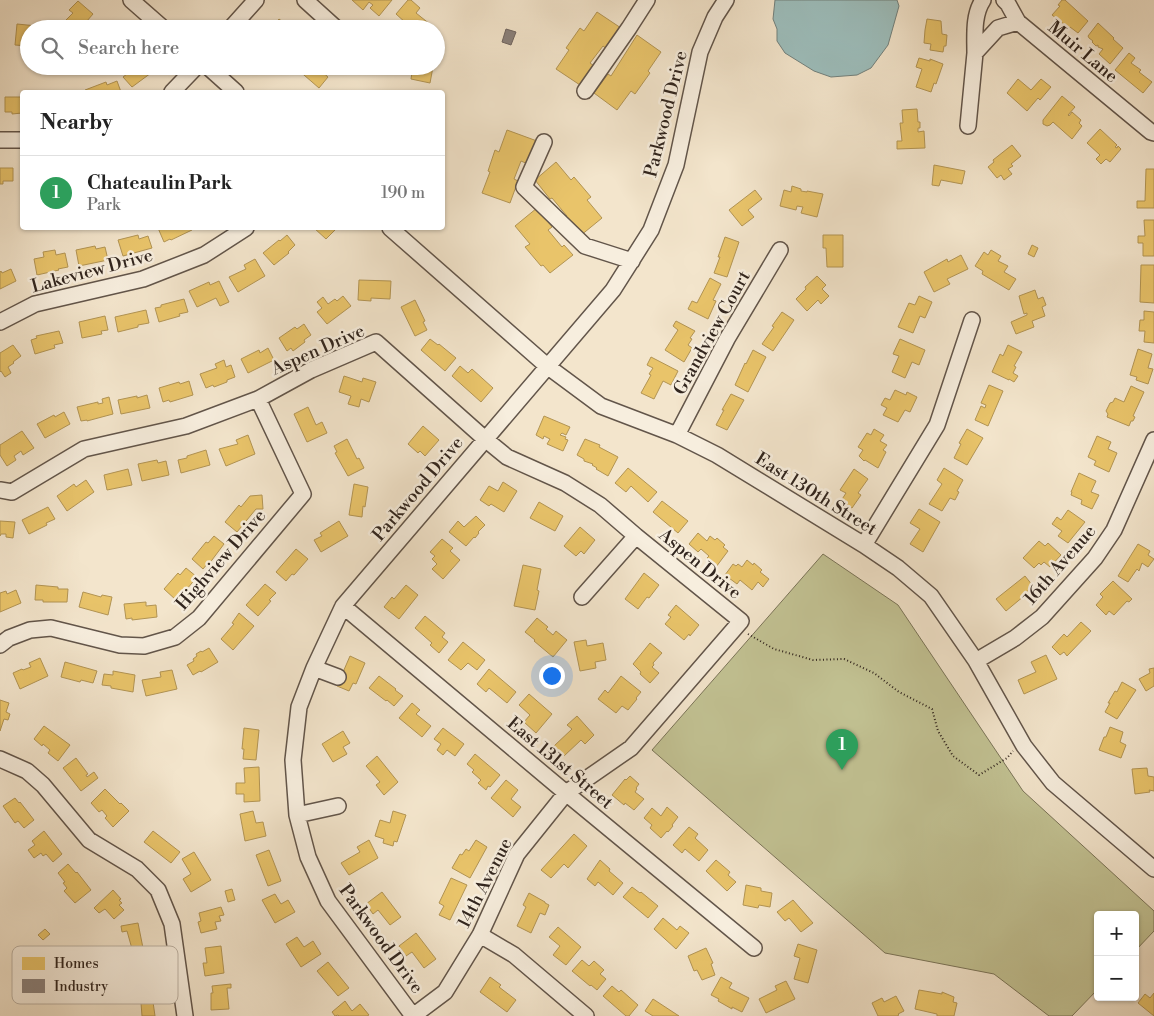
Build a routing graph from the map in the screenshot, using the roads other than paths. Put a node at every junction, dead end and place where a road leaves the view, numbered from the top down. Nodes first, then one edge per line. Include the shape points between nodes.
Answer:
1 (131, 0) edge
2 (256, 0) edge
3 (304, 0) edge
4 (647, 0) edge
5 (726, 0) edge
6 (983, 0) edge
7 (1004, 0) edge
8 (154, 20) edge
9 (238, 20) edge
10 (327, 20) edge
11 (1018, 22) junction
12 (975, 53) junction
13 (188, 75) edge
14 (217, 75) edge
15 (174, 90) edge
16 (234, 90) edge
17 (585, 90) dead end
18 (968, 126) dead end
19 (1154, 134) edge
20 (0, 140) edge
21 (20, 140) edge
22 (544, 142) dead end
23 (243, 230) edge
24 (392, 230) edge
25 (780, 250) dead end
26 (632, 260) junction
27 (972, 320) dead end
28 (0, 322) edge
29 (547, 366) junction
30 (258, 399) junction
31 (677, 435) junction
32 (485, 439) junction
33 (1154, 440) edge
34 (0, 490) edge
35 (636, 536) junction
36 (864, 545) junction
37 (582, 597) dead end
38 (343, 606) junction
39 (738, 624) joint
40 (0, 645) edge
41 (976, 660) junction
42 (314, 668) junction
43 (338, 677) dead end
44 (0, 759) edge
45 (566, 793) junction
46 (338, 806) dead end
47 (297, 815) junction
48 (1154, 869) edge
49 (480, 935) junction
50 (175, 946) edge
51 (754, 948) dead end
52 (178, 966) edge
53 (185, 1016) edge
54 (413, 1016) edge
55 (586, 1016) edge

1 - 8 street
2 - 9 street
3 - 10 street
4 - 17 street
5 - 26 street, Parkwood Drive via 700,52 676,164 651,230
6 - 12 street via 975,22
7 - 11 street, Muir Lane
11 - 12 street via 998,28
11 - 19 street, Muir Lane
12 - 18 street
13 - 15 street
14 - 16 street
20 - 21 street
22 - 26 street via 524,187 585,246
23 - 28 street, Lakeview Drive via 204,255 143,279 36,304
24 - 29 street, East 130th Street
25 - 31 street, Grandview Court via 727,339
26 - 29 street, Parkwood Drive via 613,290
27 - 36 street via 937,424
29 - 31 street, East 130th Street via 604,408
29 - 32 street, Parkwood Drive
30 - 32 street, Aspen Drive via 311,370 376,342
30 - 34 street, Aspen Drive via 186,426 84,449 12,492
30 - 40 street, Highview Drive via 303,494 199,618 174,637 144,646 120,645 51,628 30,630
31 - 36 street, East 130th Street via 717,455
32 - 35 street, Aspen Drive via 507,457 565,483 600,505
32 - 38 street, Parkwood Drive
33 - 41 street, 16th Avenue via 1114,530 1095,558 1042,617 1016,638
35 - 37 street, Aspen Drive
35 - 39 street, Aspen Drive
36 - 41 street, East 130th Street via 931,596
38 - 42 street, Parkwood Drive
38 - 45 street, East 131st Street
39 - 45 street, 14th Avenue via 631,748
41 - 48 street, East 130th Street via 1024,746 1056,787
42 - 43 street
42 - 47 street, Parkwood Drive via 299,707 293,760
44 - 50 street via 27,771 43,784 89,840 137,869 158,890 172,924
45 - 49 street, 14th Avenue via 517,854
45 - 51 street, East 131st Street
46 - 47 street
47 - 54 street, Parkwood Drive via 308,857 328,901
49 - 54 street, 14th Avenue via 445,992
49 - 55 street via 514,955
52 - 53 street

